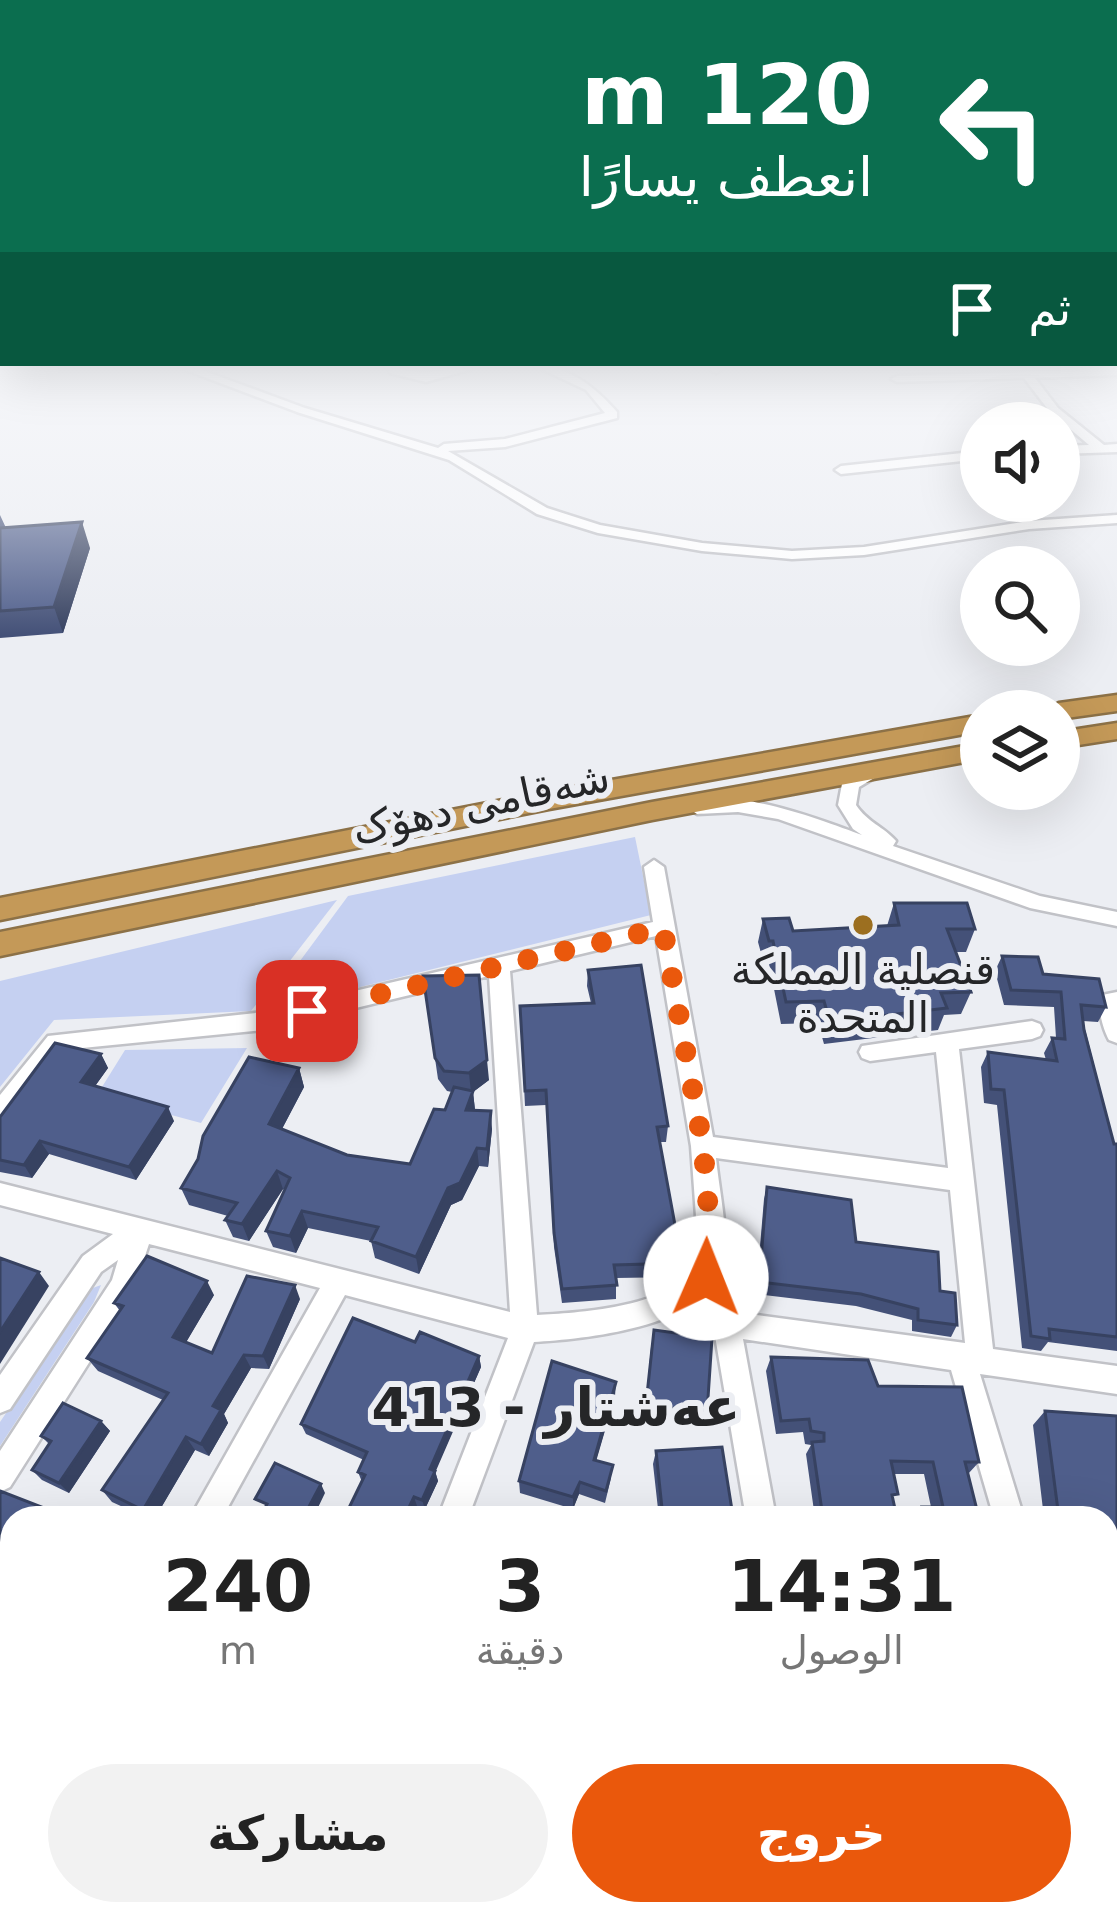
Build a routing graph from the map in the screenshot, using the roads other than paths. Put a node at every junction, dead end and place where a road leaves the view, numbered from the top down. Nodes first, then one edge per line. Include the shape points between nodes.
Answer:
1 (450, 456) edge
2 (960, 457) edge
3 (841, 470) dead end
4 (1117, 520) edge
5 (1117, 703) edge
6 (1080, 708) edge
7 (960, 726) edge
8 (1117, 731) edge
9 (1080, 737) edge
10 (960, 755) edge
11 (903, 764) junction
12 (652, 811) junction
13 (654, 867) dead end
14 (951, 874) junction
15 (0, 909) edge
16 (1117, 919) edge
17 (663, 928) junction
18 (0, 944) edge
19 (499, 965) junction
20 (1117, 1000) edge
21 (1032, 1030) dead end
22 (1117, 1034) edge
23 (947, 1045) junction
24 (870, 1052) dead end
25 (0, 1112) edge
26 (703, 1146) junction
27 (962, 1181) junction
28 (0, 1193) edge
29 (141, 1229) junction
30 (339, 1280) junction
31 (525, 1329) junction
32 (970, 1356) junction
33 (1117, 1380) edge
34 (0, 1399) edge
35 (0, 1477) edge
36 (212, 1506) edge
37 (458, 1506) edge
38 (759, 1506) edge
39 (1006, 1506) edge

1 - 4 street via 542,512 702,547 828,553
2 - 3 street
5 - 6 highway
7 - 15 highway, شەقامی دهۆک
8 - 9 highway
10 - 11 highway, شەقامی دهۆک
11 - 12 highway, شەقامی دهۆک
11 - 14 street via 855,781 848,810 869,832
12 - 14 street via 764,809
12 - 18 highway, شەقامی دهۆک
13 - 17 street
14 - 16 street
17 - 19 street
17 - 26 street
19 - 25 street via 264,1021 56,1042
19 - 31 street
20 - 22 street
21 - 23 street
23 - 24 street
23 - 27 street
26 - 27 street
26 - 31 street via 706,1278 676,1298 596,1325
27 - 32 street
28 - 29 street
29 - 30 street
29 - 34 street via 92,1264
29 - 35 street via 124,1286
30 - 31 street
30 - 36 street
31 - 37 street
32 - 33 street
32 - 38 street via 727,1324
32 - 39 street

